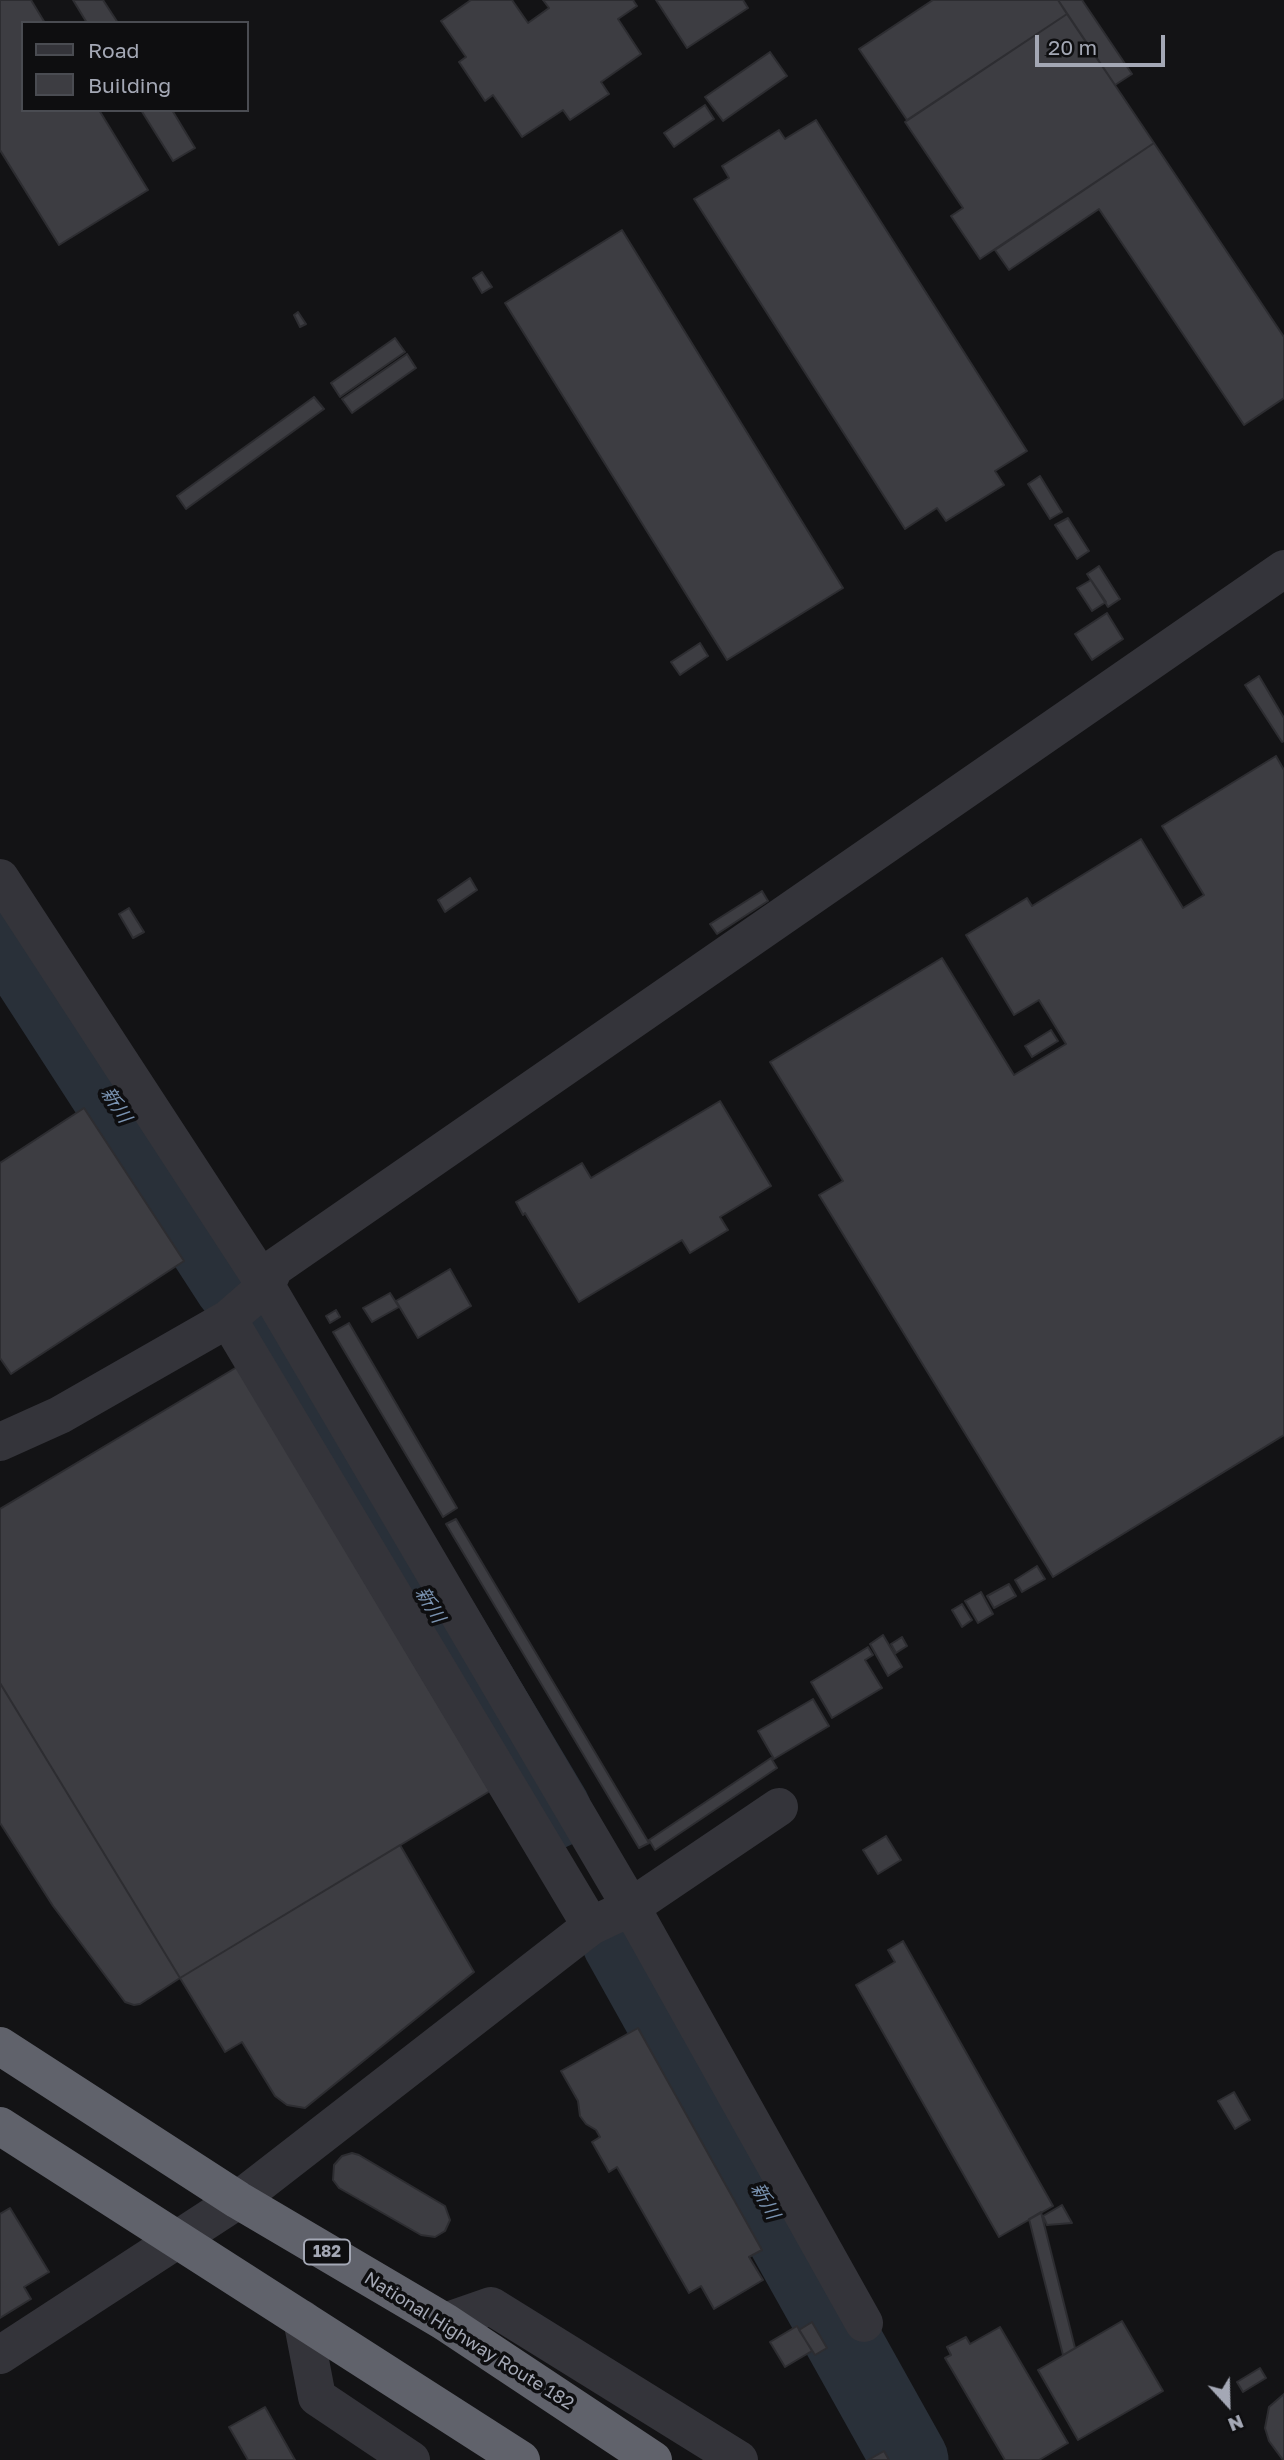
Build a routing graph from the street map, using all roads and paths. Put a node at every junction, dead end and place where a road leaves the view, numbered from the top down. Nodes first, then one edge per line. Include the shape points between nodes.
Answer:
1 (1284, 569) edge
2 (0, 878) edge
3 (266, 1286) junction
4 (229, 1319) junction
5 (0, 1441) edge
6 (779, 1807) dead end
7 (631, 1907) junction
8 (591, 1926) junction
9 (0, 2046) edge
10 (0, 2126) edge
11 (238, 2200) junction
12 (179, 2239) junction
13 (302, 2319) junction
14 (445, 2322) junction
15 (864, 2323) dead end
16 (0, 2355) edge
17 (411, 2460) edge
18 (521, 2460) edge
19 (653, 2460) edge
20 (739, 2460) edge

1 - 3 street via 274,1268
2 - 3 street
3 - 4 street
3 - 7 street
4 - 5 street via 61,1415
4 - 8 street
6 - 7 street
7 - 8 street
7 - 15 street
8 - 11 street
9 - 11 highway, National Highway Route 182 / 182
10 - 12 highway
11 - 12 street
11 - 14 highway, National Highway Route 182 / 182
12 - 13 highway
12 - 16 street
13 - 17 street via 317,2397
13 - 18 highway
14 - 19 highway, National Highway Route 182 / 182
14 - 20 street via 491,2306

